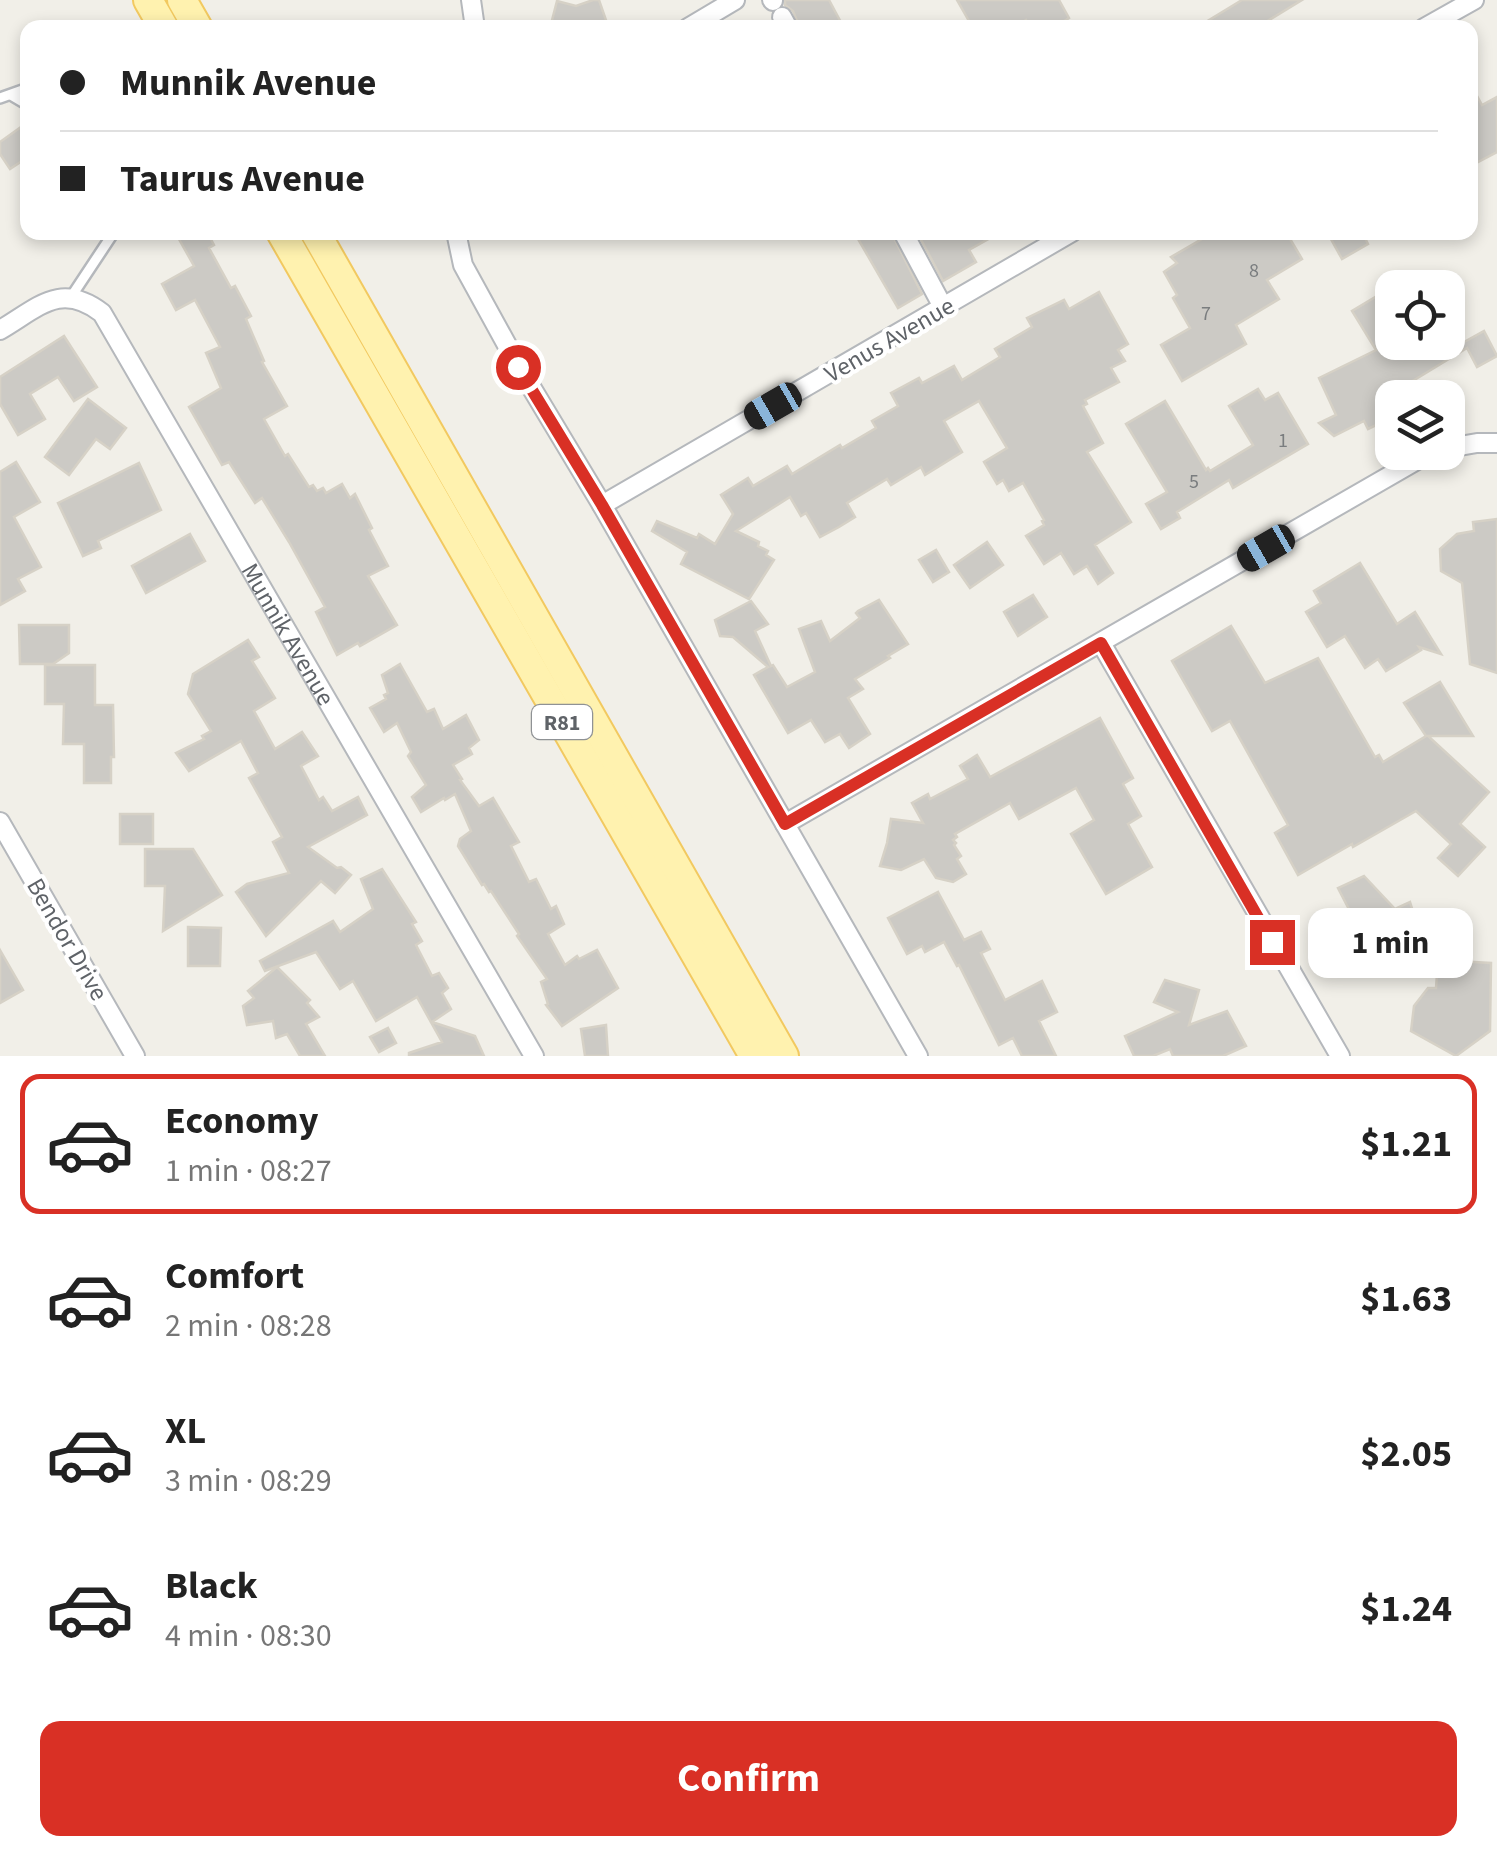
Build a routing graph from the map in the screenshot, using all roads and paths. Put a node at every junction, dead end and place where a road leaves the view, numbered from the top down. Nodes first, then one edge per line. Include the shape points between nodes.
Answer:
1 (735, 0) edge
2 (1474, 0) edge
3 (701, 20) edge
4 (1438, 20) edge
5 (109, 240) edge
6 (286, 240) edge
7 (319, 240) edge
8 (458, 240) edge
9 (907, 240) edge
10 (1058, 240) edge
11 (71, 297) junction
12 (943, 307) junction
13 (0, 330) edge
14 (1497, 443) edge
15 (1465, 444) edge
16 (1400, 470) edge
17 (602, 505) junction
18 (1101, 643) junction
19 (0, 822) edge
20 (785, 824) junction
21 (136, 1056) edge
22 (534, 1056) edge
23 (754, 1056) edge
24 (784, 1056) edge
25 (918, 1056) edge
26 (1340, 1056) edge

1 - 3 street
2 - 4 street
5 - 11 lane
6 - 23 main road, R81
7 - 24 main road, R81
8 - 17 street via 463,264 518,367
9 - 12 street
10 - 12 street, Venus Avenue
11 - 13 street via 54,298
11 - 22 street, Munnik Avenue via 102,313
12 - 17 street, Venus Avenue
14 - 15 street
16 - 18 street
17 - 20 street
18 - 20 street
18 - 26 street
19 - 21 street, Bendor Drive
20 - 25 street

